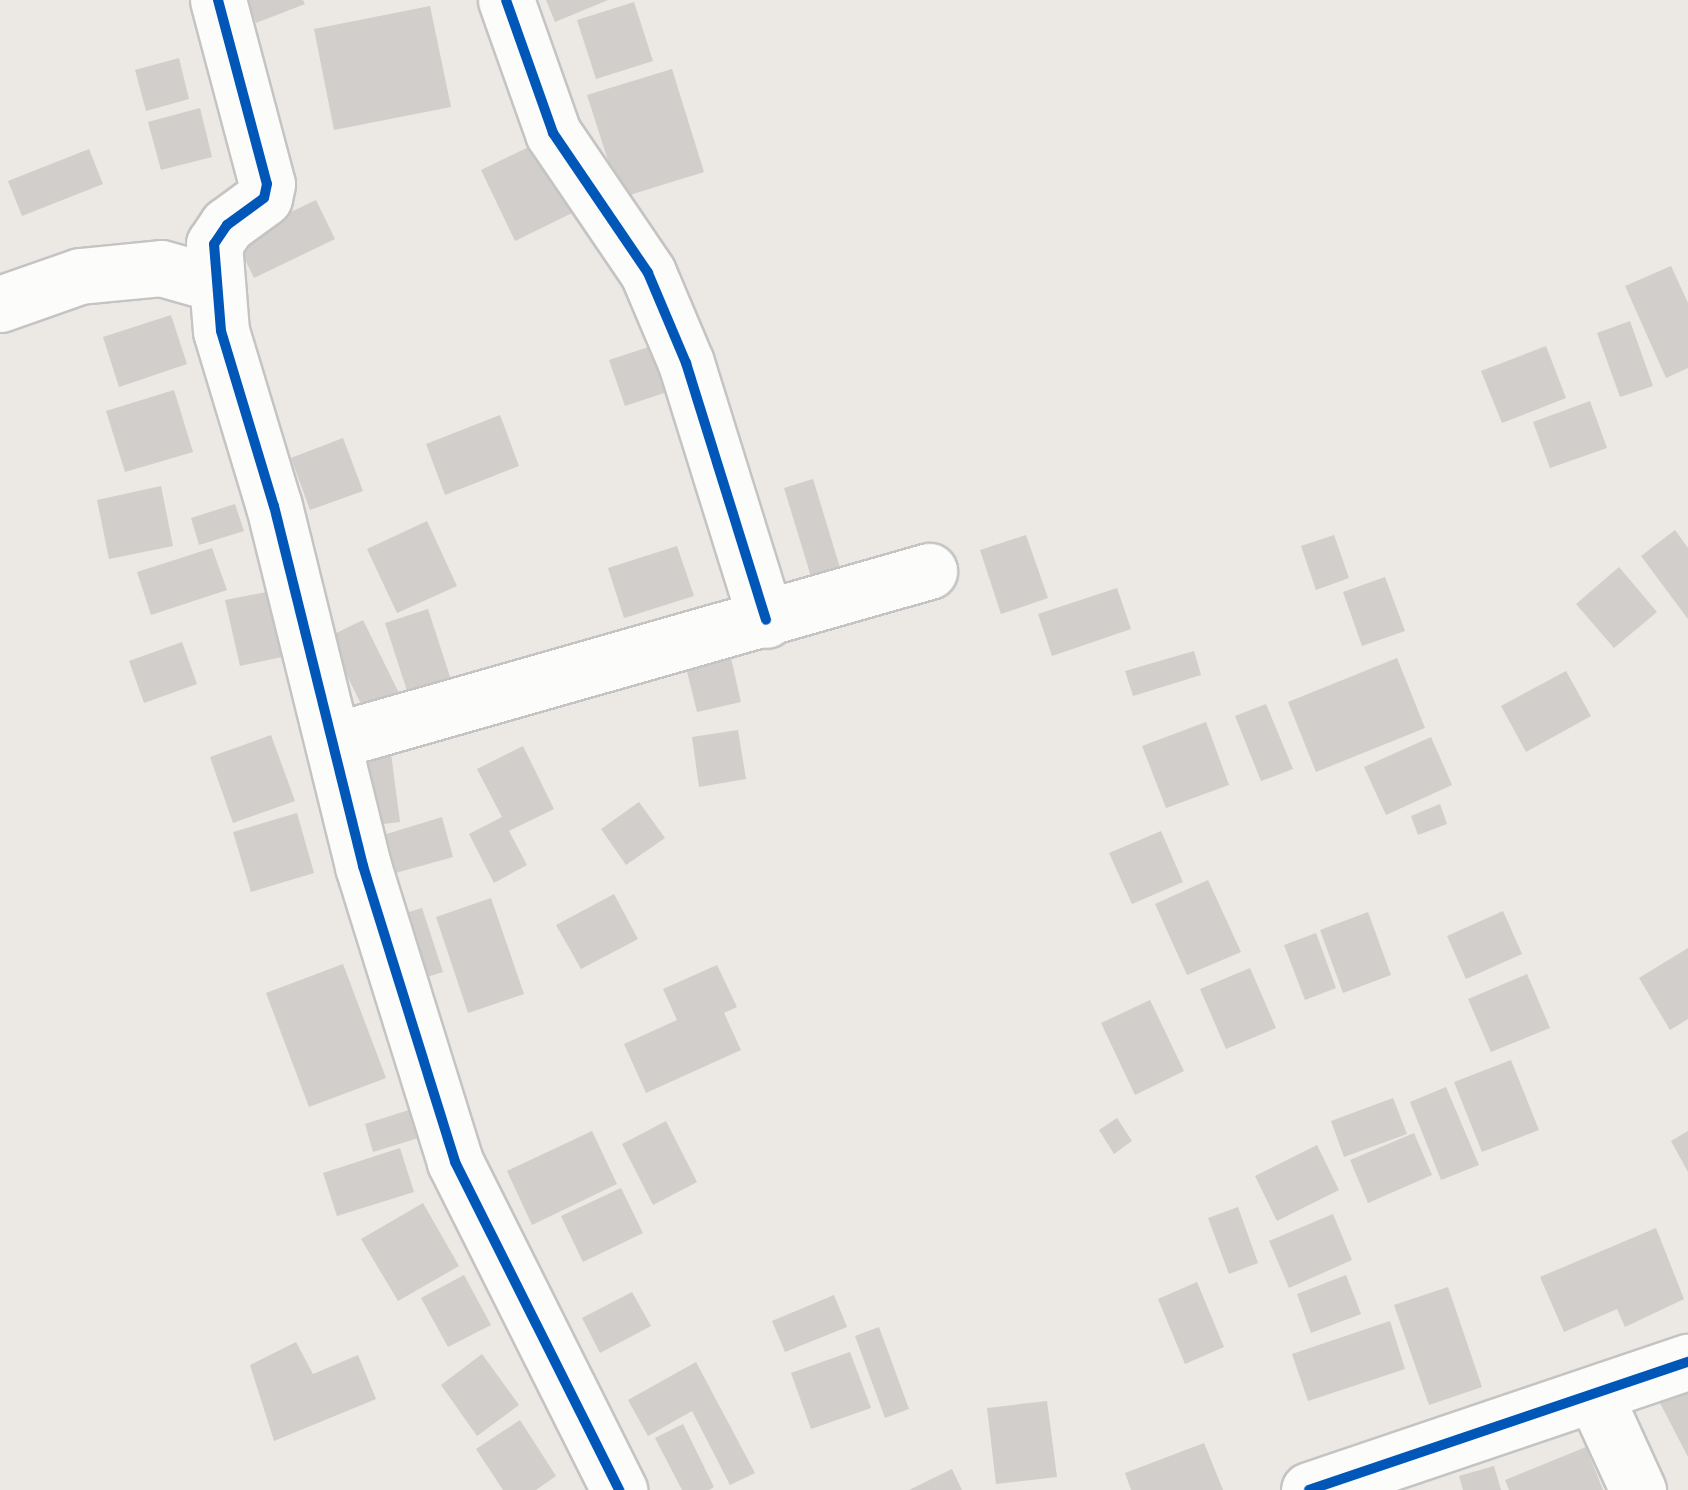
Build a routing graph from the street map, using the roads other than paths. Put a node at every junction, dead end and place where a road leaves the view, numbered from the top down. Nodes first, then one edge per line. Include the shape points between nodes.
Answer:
1 (218, 0) edge
2 (506, 0) edge
3 (214, 283) junction
4 (0, 304) edge
5 (929, 571) dead end
6 (766, 620) junction
7 (333, 741) junction
8 (1688, 1362) edge
9 (1594, 1394) junction
10 (619, 1490) edge
11 (1309, 1490) edge
12 (1638, 1490) edge

1 - 3 street via 267,184 264,198 227,225 214,244
2 - 6 street via 553,132 648,273 686,363
3 - 4 street via 161,268 94,274
3 - 7 street via 221,331 274,506
5 - 6 street
6 - 7 street
7 - 10 street via 387,954 455,1162
8 - 9 street
9 - 11 street
9 - 12 street

